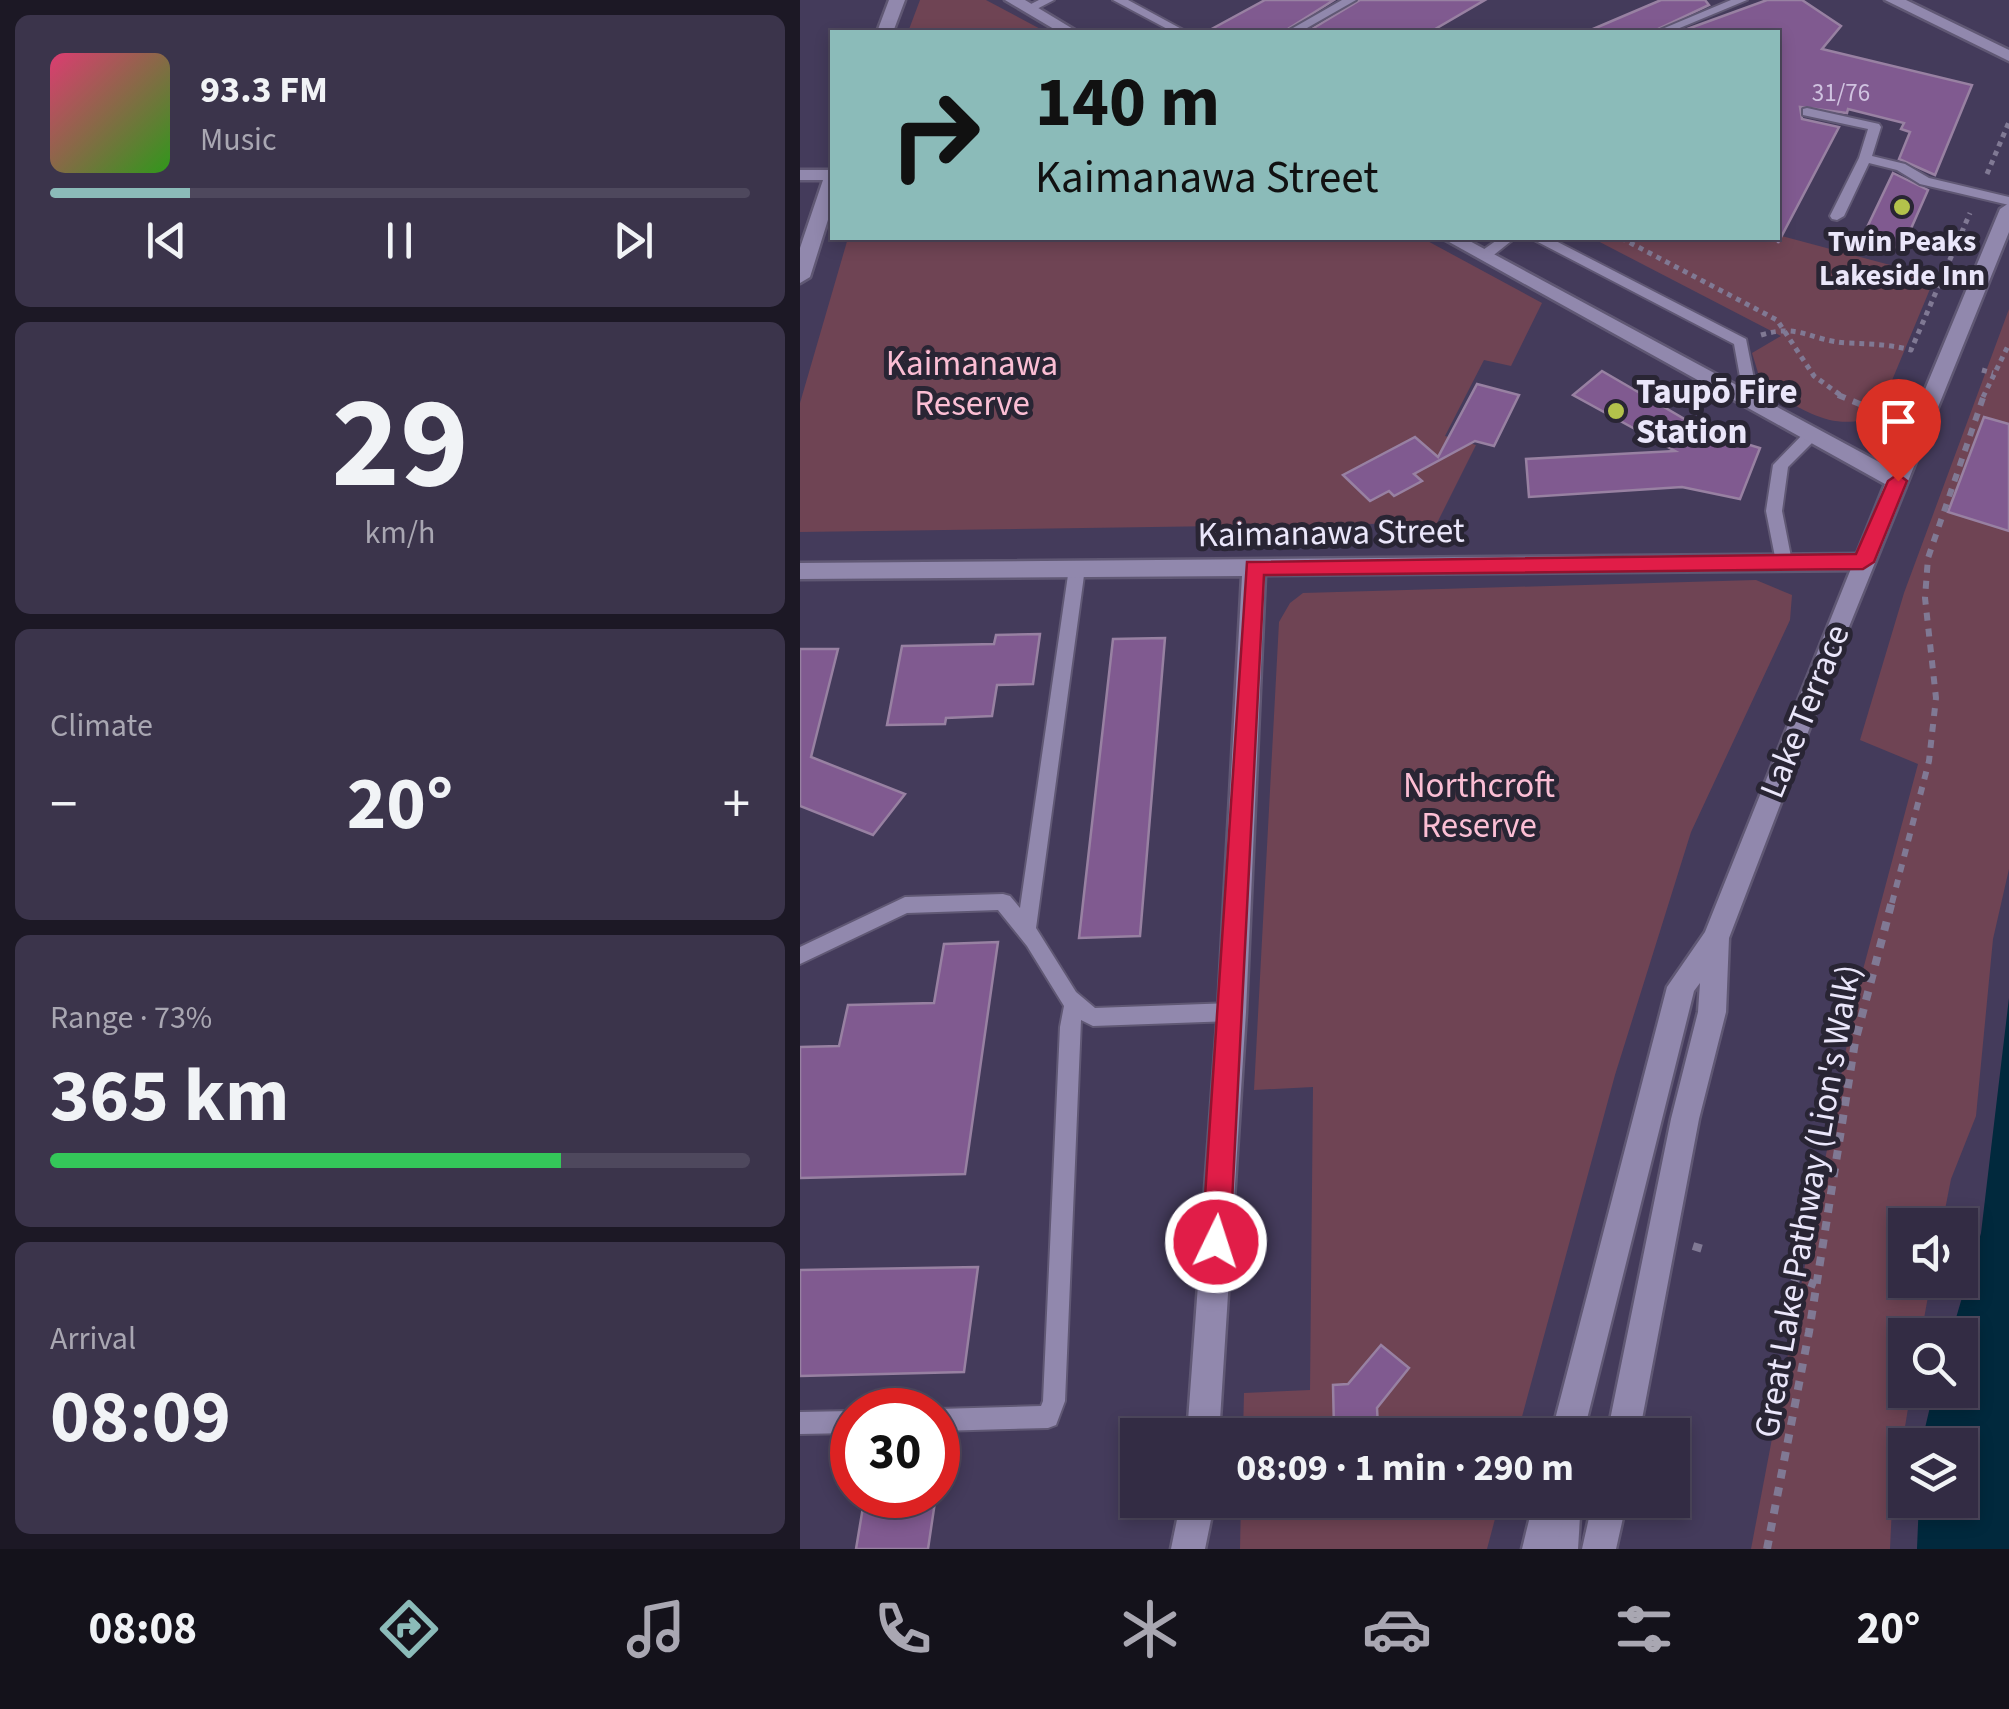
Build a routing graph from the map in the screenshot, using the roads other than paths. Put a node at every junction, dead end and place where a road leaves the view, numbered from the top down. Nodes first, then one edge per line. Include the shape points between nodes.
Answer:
1 (897, 0) edge
2 (1048, 0) edge
3 (1120, 0) edge
4 (1350, 0) edge
5 (1742, 0) edge
6 (1893, 0) edge
7 (1021, 5) edge
8 (886, 30) edge
9 (1066, 30) edge
10 (1177, 30) edge
11 (1296, 30) edge
12 (1666, 30) edge
13 (2009, 56) edge
14 (1807, 112) dead end
15 (1865, 158) junction
16 (800, 175) edge
17 (830, 177) edge
18 (830, 183) edge
19 (2009, 205) edge
20 (1838, 216) dead end
21 (1456, 240) edge
22 (1505, 240) edge
23 (1545, 240) edge
24 (1485, 255) junction
25 (800, 277) edge
26 (1752, 404) junction
27 (1811, 436) junction
28 (1898, 481) junction
29 (1784, 562) junction
30 (1863, 562) junction
31 (1076, 568) junction
32 (1254, 568) junction
33 (800, 571) edge
34 (1026, 930) junction
35 (1716, 938) junction
36 (800, 956) edge
37 (1074, 1002) junction
38 (1232, 1012) junction
39 (1204, 1418) edge
40 (1571, 1418) edge
41 (1627, 1418) edge
42 (960, 1419) edge
43 (830, 1422) edge
44 (800, 1423) edge
45 (1196, 1518) edge
46 (1199, 1518) edge
47 (1547, 1518) edge
48 (1563, 1518) edge
49 (1606, 1518) edge
50 (1188, 1549) edge
51 (1202, 1549) edge
52 (1539, 1549) edge
53 (1561, 1549) edge
54 (1599, 1549) edge

1 - 8 street
2 - 7 lane
3 - 10 lane
4 - 11 lane
5 - 12 lane
6 - 13 street
7 - 9 street
14 - 15 lane via 1875,126
15 - 19 lane
15 - 20 lane
16 - 17 street
18 - 25 street
19 - 28 street, Lake Terrace
21 - 24 street
22 - 24 lane
23 - 26 lane via 1741,342
24 - 26 street
26 - 27 street
27 - 28 street
27 - 29 lane via 1781,464 1774,511
28 - 30 street, Lake Terrace
29 - 30 street, Kaimanawa Street
29 - 32 street, Kaimanawa Street
30 - 35 street, Lake Terrace
31 - 32 street, Kaimanawa Street
31 - 33 street, Kaimanawa Street
31 - 34 lane
32 - 38 street
34 - 36 lane via 1003,902 905,905
34 - 37 lane
35 - 40 street, Lake Terrace via 1682,987
35 - 41 street, Lake Terrace via 1712,1012
37 - 38 lane via 1093,1016
37 - 42 lane via 1054,1401 1048,1417
38 - 39 street
43 - 44 lane
45 - 50 street
46 - 51 street
47 - 52 street
48 - 53 street
49 - 54 street

